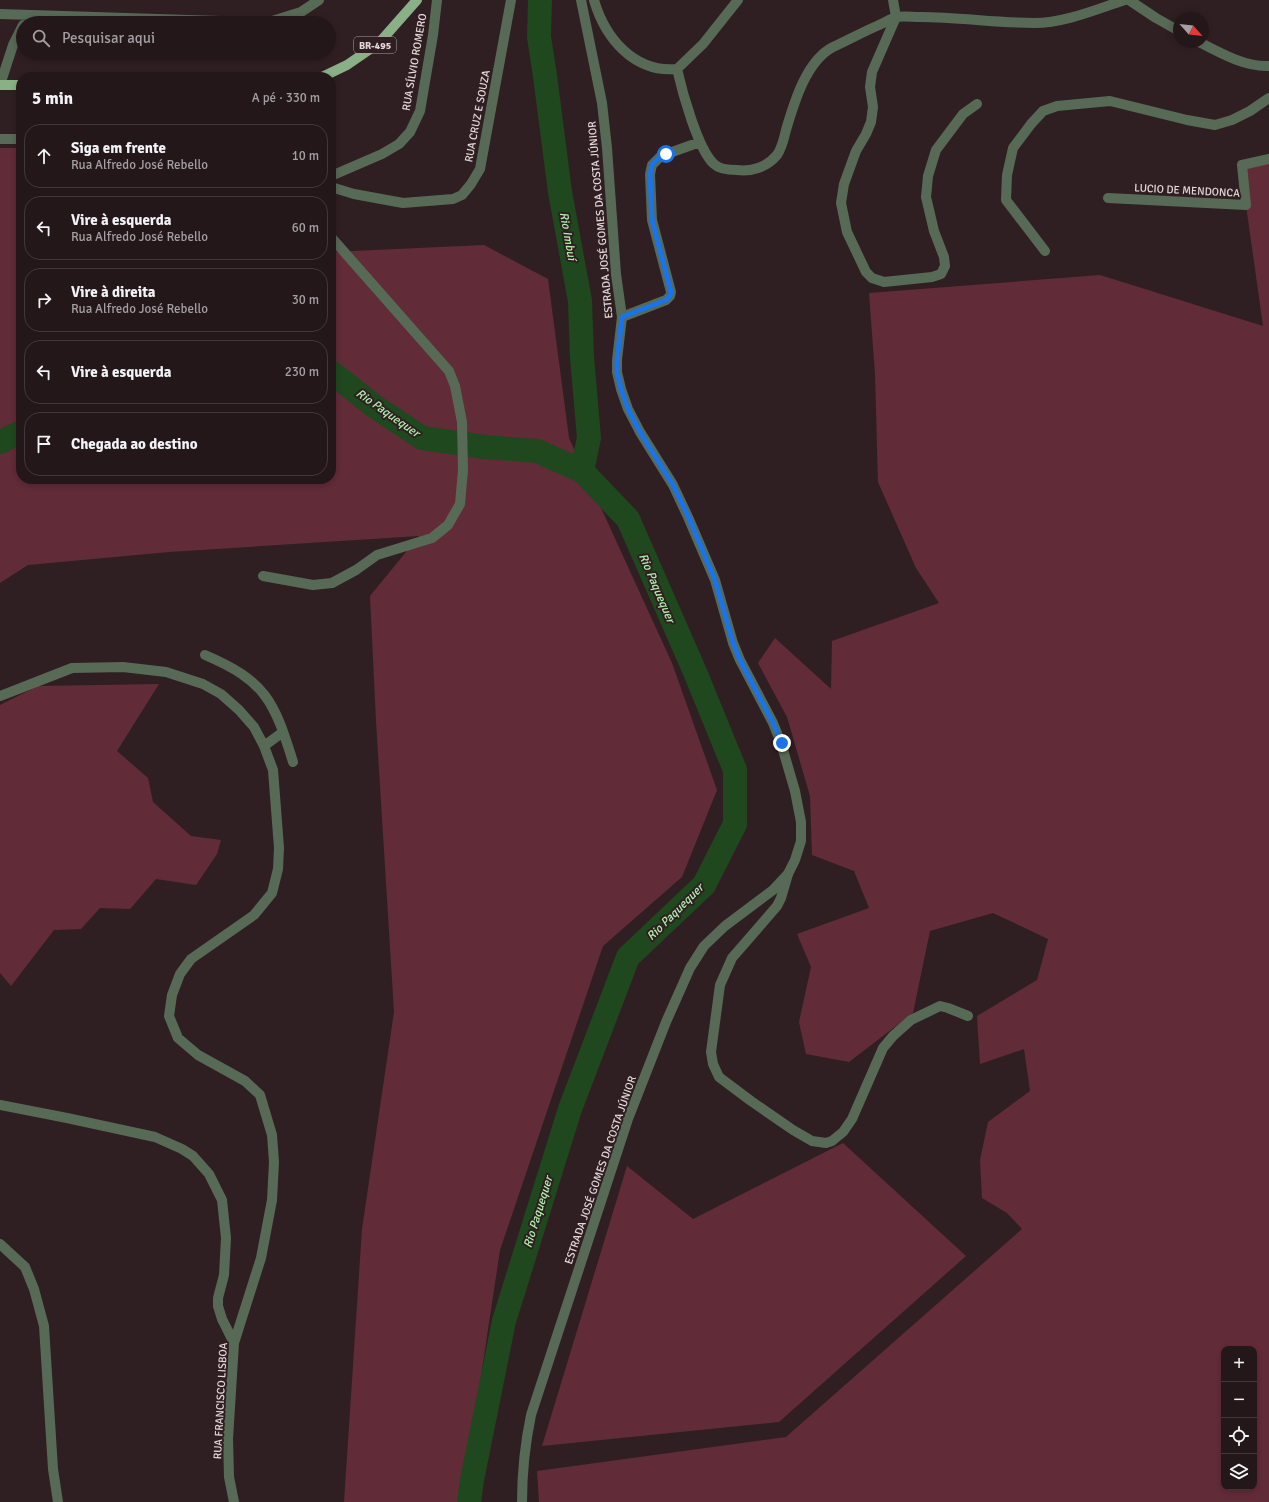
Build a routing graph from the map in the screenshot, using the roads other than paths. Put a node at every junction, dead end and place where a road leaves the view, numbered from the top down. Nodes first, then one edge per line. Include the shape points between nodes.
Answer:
1 (319, 0) edge
2 (418, 0) edge
3 (437, 0) edge
4 (511, 0) edge
5 (580, 0) edge
6 (594, 0) edge
7 (738, 0) edge
8 (893, 0) edge
9 (1125, 0) edge
10 (1129, 0) edge
11 (0, 14) edge
12 (288, 16) edge
13 (896, 17) junction
14 (16, 18) edge
15 (1173, 27) edge
16 (16, 40) edge
17 (1209, 47) edge
18 (1269, 66) edge
19 (677, 69) junction
20 (332, 72) edge
21 (0, 85) edge
22 (16, 85) edge
23 (1269, 98) edge
24 (977, 104) dead end
25 (0, 139) edge
26 (16, 139) edge
27 (700, 142) junction
28 (1269, 159) edge
29 (336, 174) edge
30 (336, 189) edge
31 (1108, 198) dead end
32 (336, 243) edge
33 (1045, 251) dead end
34 (622, 317) junction
35 (263, 576) dead end
36 (205, 654) dead end
37 (0, 696) edge
38 (284, 732) junction
39 (264, 746) junction
40 (293, 762) dead end
41 (788, 874) junction
42 (968, 1016) dead end
43 (0, 1105) edge
44 (0, 1244) edge
45 (234, 1343) junction
46 (58, 1502) edge
47 (234, 1502) edge
48 (522, 1502) edge

1 - 12 street via 301,12
2 - 20 main road, BR-495 via 379,42 347,65
3 - 29 street, RUA SÍLVIO ROMERO via 420,111 410,132 399,144 382,154
4 - 30 street, RUA CRUZ E SOUZA via 480,169 462,195 453,200 403,203
5 - 34 street, ESTRADA JOSÉ GOMES DA COSTA JÚNIOR via 602,103
6 - 19 street via 598,14 615,42 632,58 657,68
7 - 19 street via 703,44
8 - 13 street
9 - 13 street via 1059,20 1036,23
10 - 15 street
11 - 14 street
13 - 24 street via 872,72 871,122 856,151 844,184 841,203 847,232 866,272 872,278 884,282 941,274 945,266 944,257 934,232 926,197 928,176 936,150 962,114
13 - 27 street via 830,49 815,63 795,99 778,154 768,164 738,171 725,169 715,165 708,158
16 - 21 street
17 - 18 street via 1233,58 1258,66
19 - 27 street
21 - 22 main road
23 - 33 street via 1250,112 1215,125 1110,101 1057,106 1043,111 1013,148 1007,175 1006,200
25 - 26 street
27 - 34 street via 661,156 652,165 650,174 652,220 670,296 666,300
28 - 31 street, LUCIO DE MENDONCA via 1242,165 1246,205
32 - 35 street via 449,371 455,386 462,422 463,470 460,504 448,525 432,538 376,554 356,570 332,583 312,585
34 - 41 street, ESTRADA JOSÉ GOMES DA COSTA JÚNIOR via 617,372 628,409 673,485 688,516 715,580 740,660 782,743 801,822 801,841
36 - 38 street via 228,664 249,678 274,708
37 - 39 street, RUA FRANCISCO LISBOA via 72,668 123,667 166,672 202,684 221,694 254,726
38 - 39 street
38 - 40 street
39 - 45 street, RUA FRANCISCO LISBOA via 273,770 279,848 278,869 272,893 254,915 191,959 180,974 172,994 169,1016 178,1038 198,1055 245,1081 260,1096 272,1136 272,1200 261,1258
41 - 42 street via 777,906 732,958 720,985 711,1052 719,1077 793,1130 812,1141 826,1143 843,1132 852,1119 883,1048 893,1036 911,1020 940,1006
41 - 48 street, ESTRADA JOSÉ GOMES DA COSTA JÚNIOR via 773,890 725,926 704,946 690,968 666,1022 628,1119 531,1415 525,1444
43 - 45 street via 155,1137 193,1156 209,1174 222,1200 226,1238 224,1275 218,1306
44 - 46 street via 25,1267 44,1326 52,1469
45 - 47 street, RUA FRANCISCO LISBOA via 228,1439 229,1478

